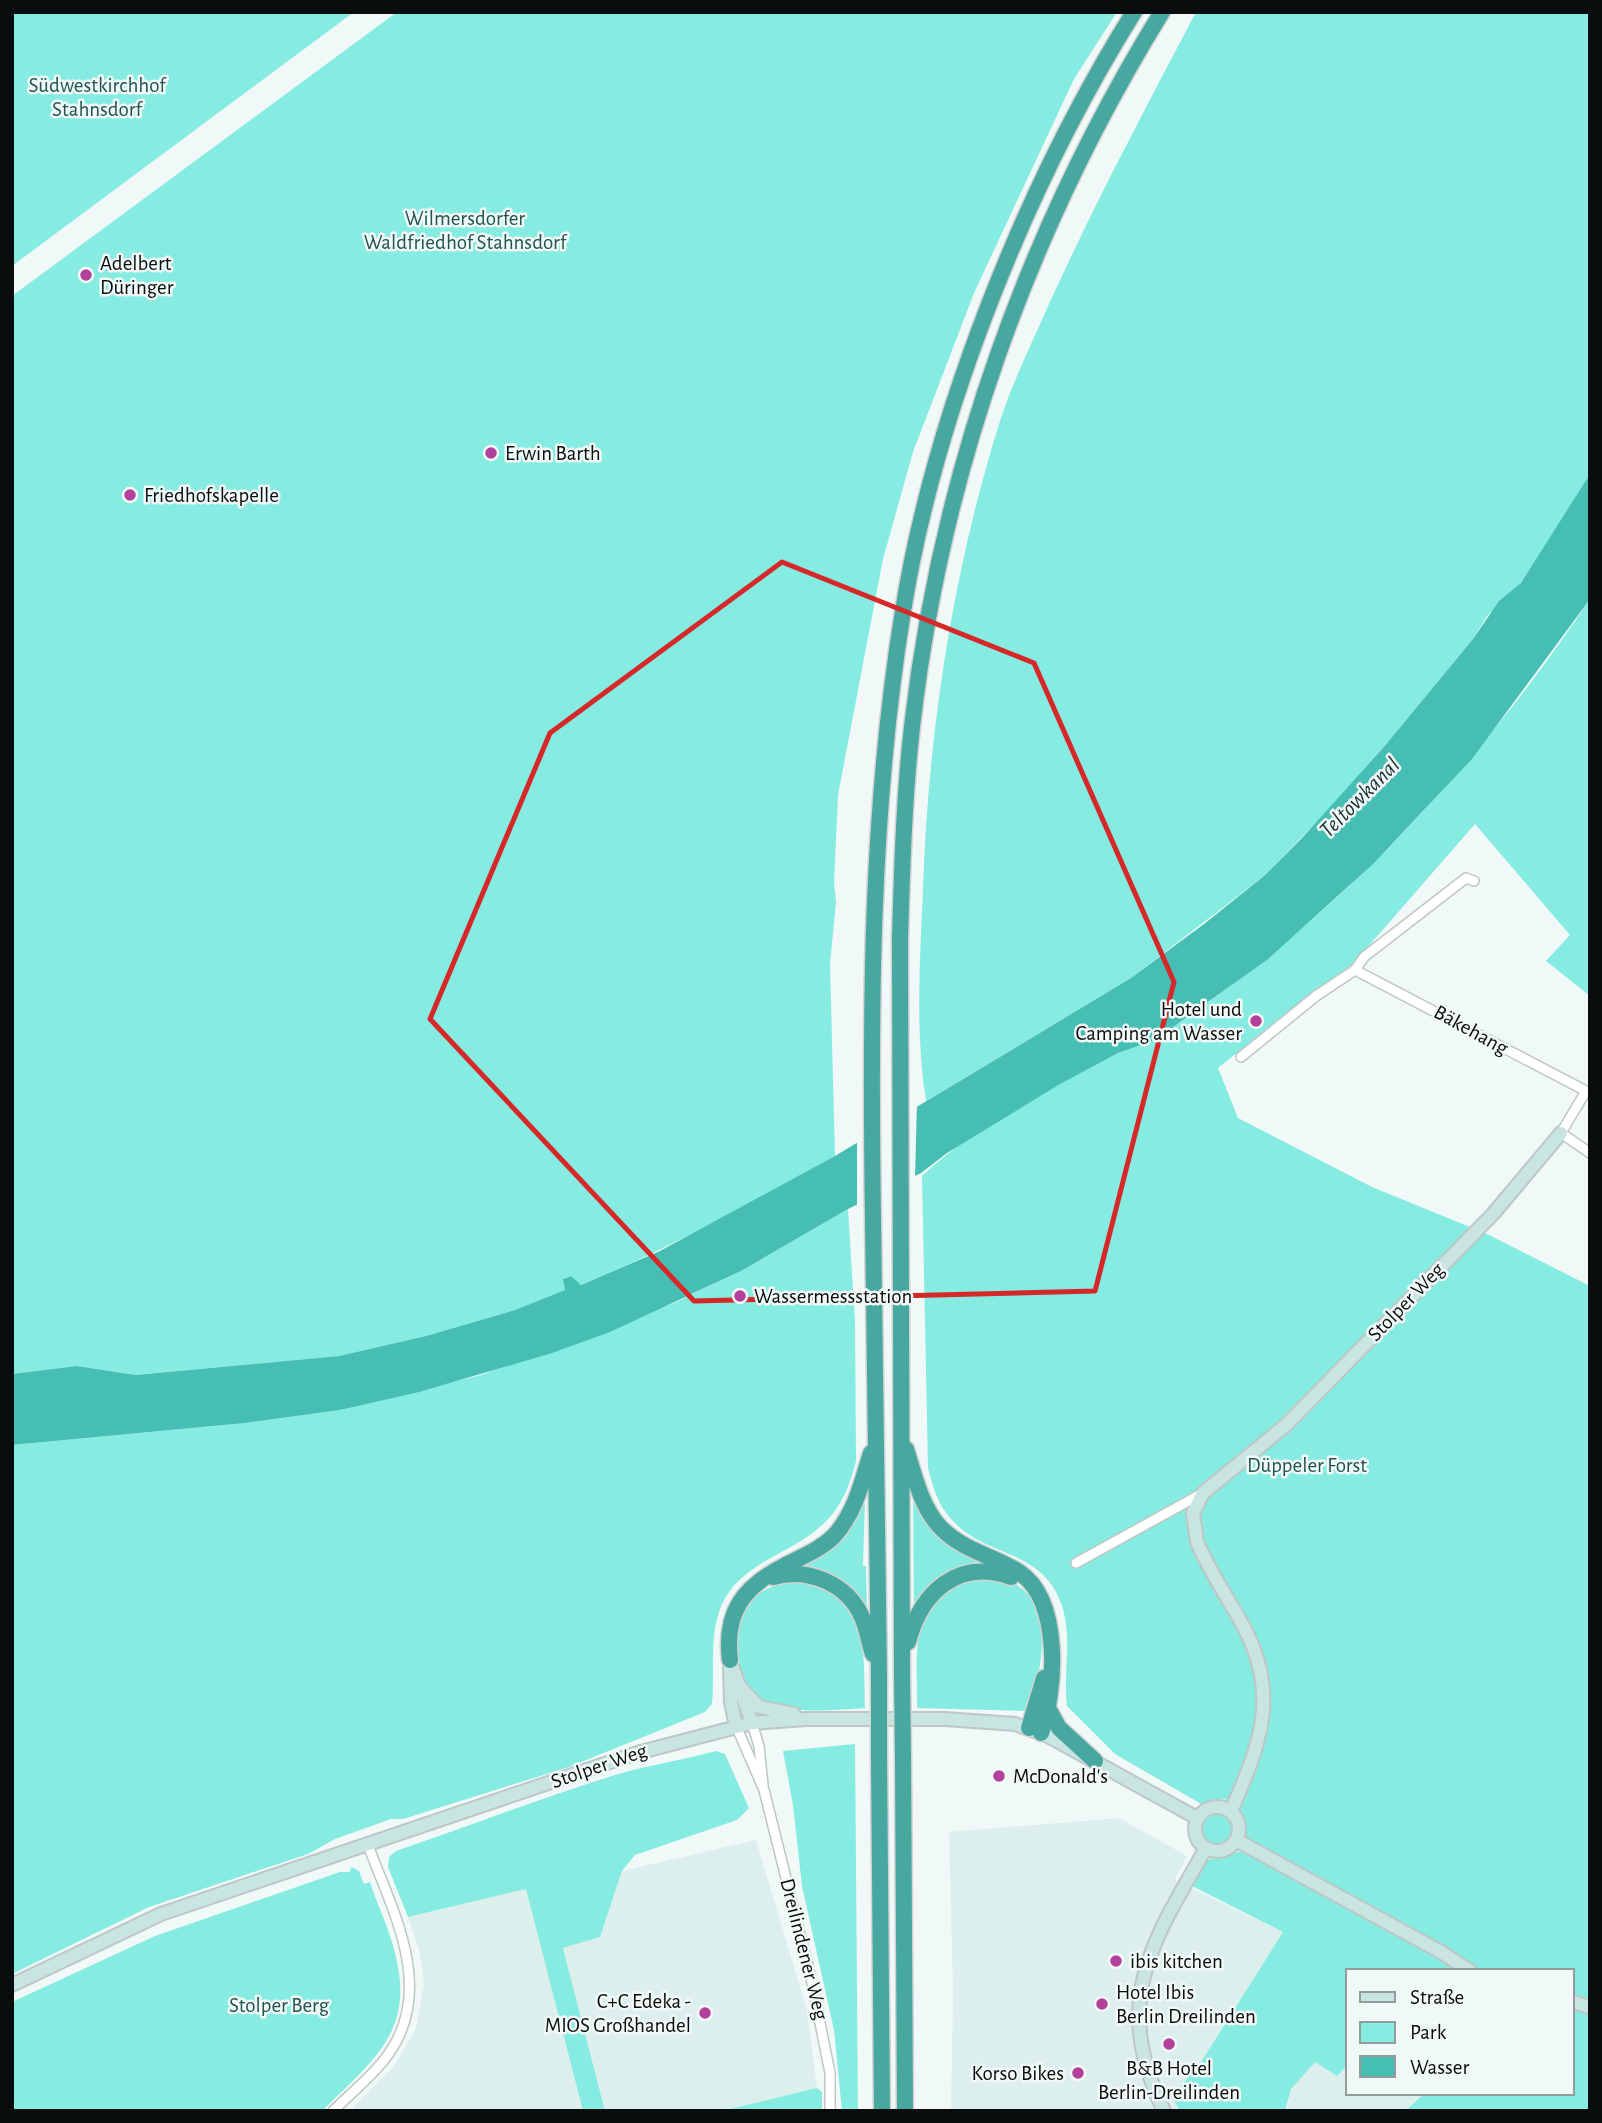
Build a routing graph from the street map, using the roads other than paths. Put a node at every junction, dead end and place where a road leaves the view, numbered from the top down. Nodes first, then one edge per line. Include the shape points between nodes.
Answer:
1 (1134, 12) edge
2 (1162, 12) edge
3 (1475, 881) dead end
4 (1355, 970) junction
5 (1241, 1057) dead end
6 (1586, 1091) joint
7 (1561, 1133) junction
8 (1590, 1153) edge
9 (901, 1433) junction
10 (876, 1434) junction
11 (1203, 1493) junction
12 (1076, 1563) dead end
13 (757, 1582) junction
14 (1035, 1589) junction
15 (1050, 1655) junction
16 (730, 1660) junction
17 (902, 1670) junction
18 (879, 1676) junction
19 (741, 1688) junction
20 (1048, 1708) junction
21 (806, 1719) junction
22 (752, 1723) junction
23 (736, 1726) junction
24 (1035, 1730) junction
25 (1095, 1761) junction
26 (764, 1790) junction
27 (1230, 1811) junction
28 (1197, 1818) junction
29 (1236, 1840) junction
30 (368, 1845) junction
31 (1206, 1849) junction
32 (1466, 1969) edge
33 (12, 1985) edge
34 (333, 2111) edge
35 (830, 2111) edge
36 (882, 2111) edge
37 (905, 2111) edge
38 (1164, 2111) edge

1 - 10 highway via 1071,124 1009,257 954,409 919,531 903,608 881,771 874,887 871,1075
2 - 9 highway via 1085,145 994,362 956,487 929,615 912,728 902,869 898,1075
3 - 4 street via 1466,878 1364,957
4 - 5 street
4 - 6 street, Bäkehang
6 - 7 street, Stolper Weg
7 - 8 street
7 - 11 street, Stolper Weg via 1522,1183 1286,1426
9 - 14 highway via 919,1488 938,1525 964,1547 1018,1572
9 - 17 highway
10 - 13 highway via 860,1491 833,1537
10 - 18 highway
11 - 12 street, Stolper Weg
11 - 27 street via 1193,1513 1196,1542 1253,1646 1263,1681 1264,1719 1258,1745
13 - 16 highway via 744,1595 730,1623
13 - 18 highway via 784,1574 808,1575 839,1588 862,1617
14 - 15 highway via 1050,1629
14 - 17 highway via 998,1572 963,1573 949,1579 920,1609
15 - 20 highway
15 - 24 highway
16 - 19 street
16 - 23 street
17 - 37 highway, bridge
18 - 36 highway, bridge
19 - 21 street via 769,1712
19 - 22 street
20 - 24 highway
20 - 25 highway via 1059,1728
21 - 22 street, Stolper Weg
21 - 24 street, Stolper Weg via 972,1720
22 - 23 street, Stolper Weg
22 - 26 street, Dreilindener Weg
23 - 26 street, Dreilindener Weg
23 - 30 street, Stolper Weg via 637,1753
24 - 25 street, Stolper Weg
25 - 28 street, Stolper Weg
26 - 35 street, Dreilindener Weg via 822,2024
27 - 28 street via 1209,1808
27 - 29 street via 1238,1821
28 - 31 street via 1195,1835
29 - 31 street via 1226,1849
29 - 32 street
30 - 33 street, Stolper Weg via 161,1914
30 - 34 street via 404,1949 411,1996 403,2026 388,2054
31 - 38 street via 1156,1939 1140,1985 1139,2038

